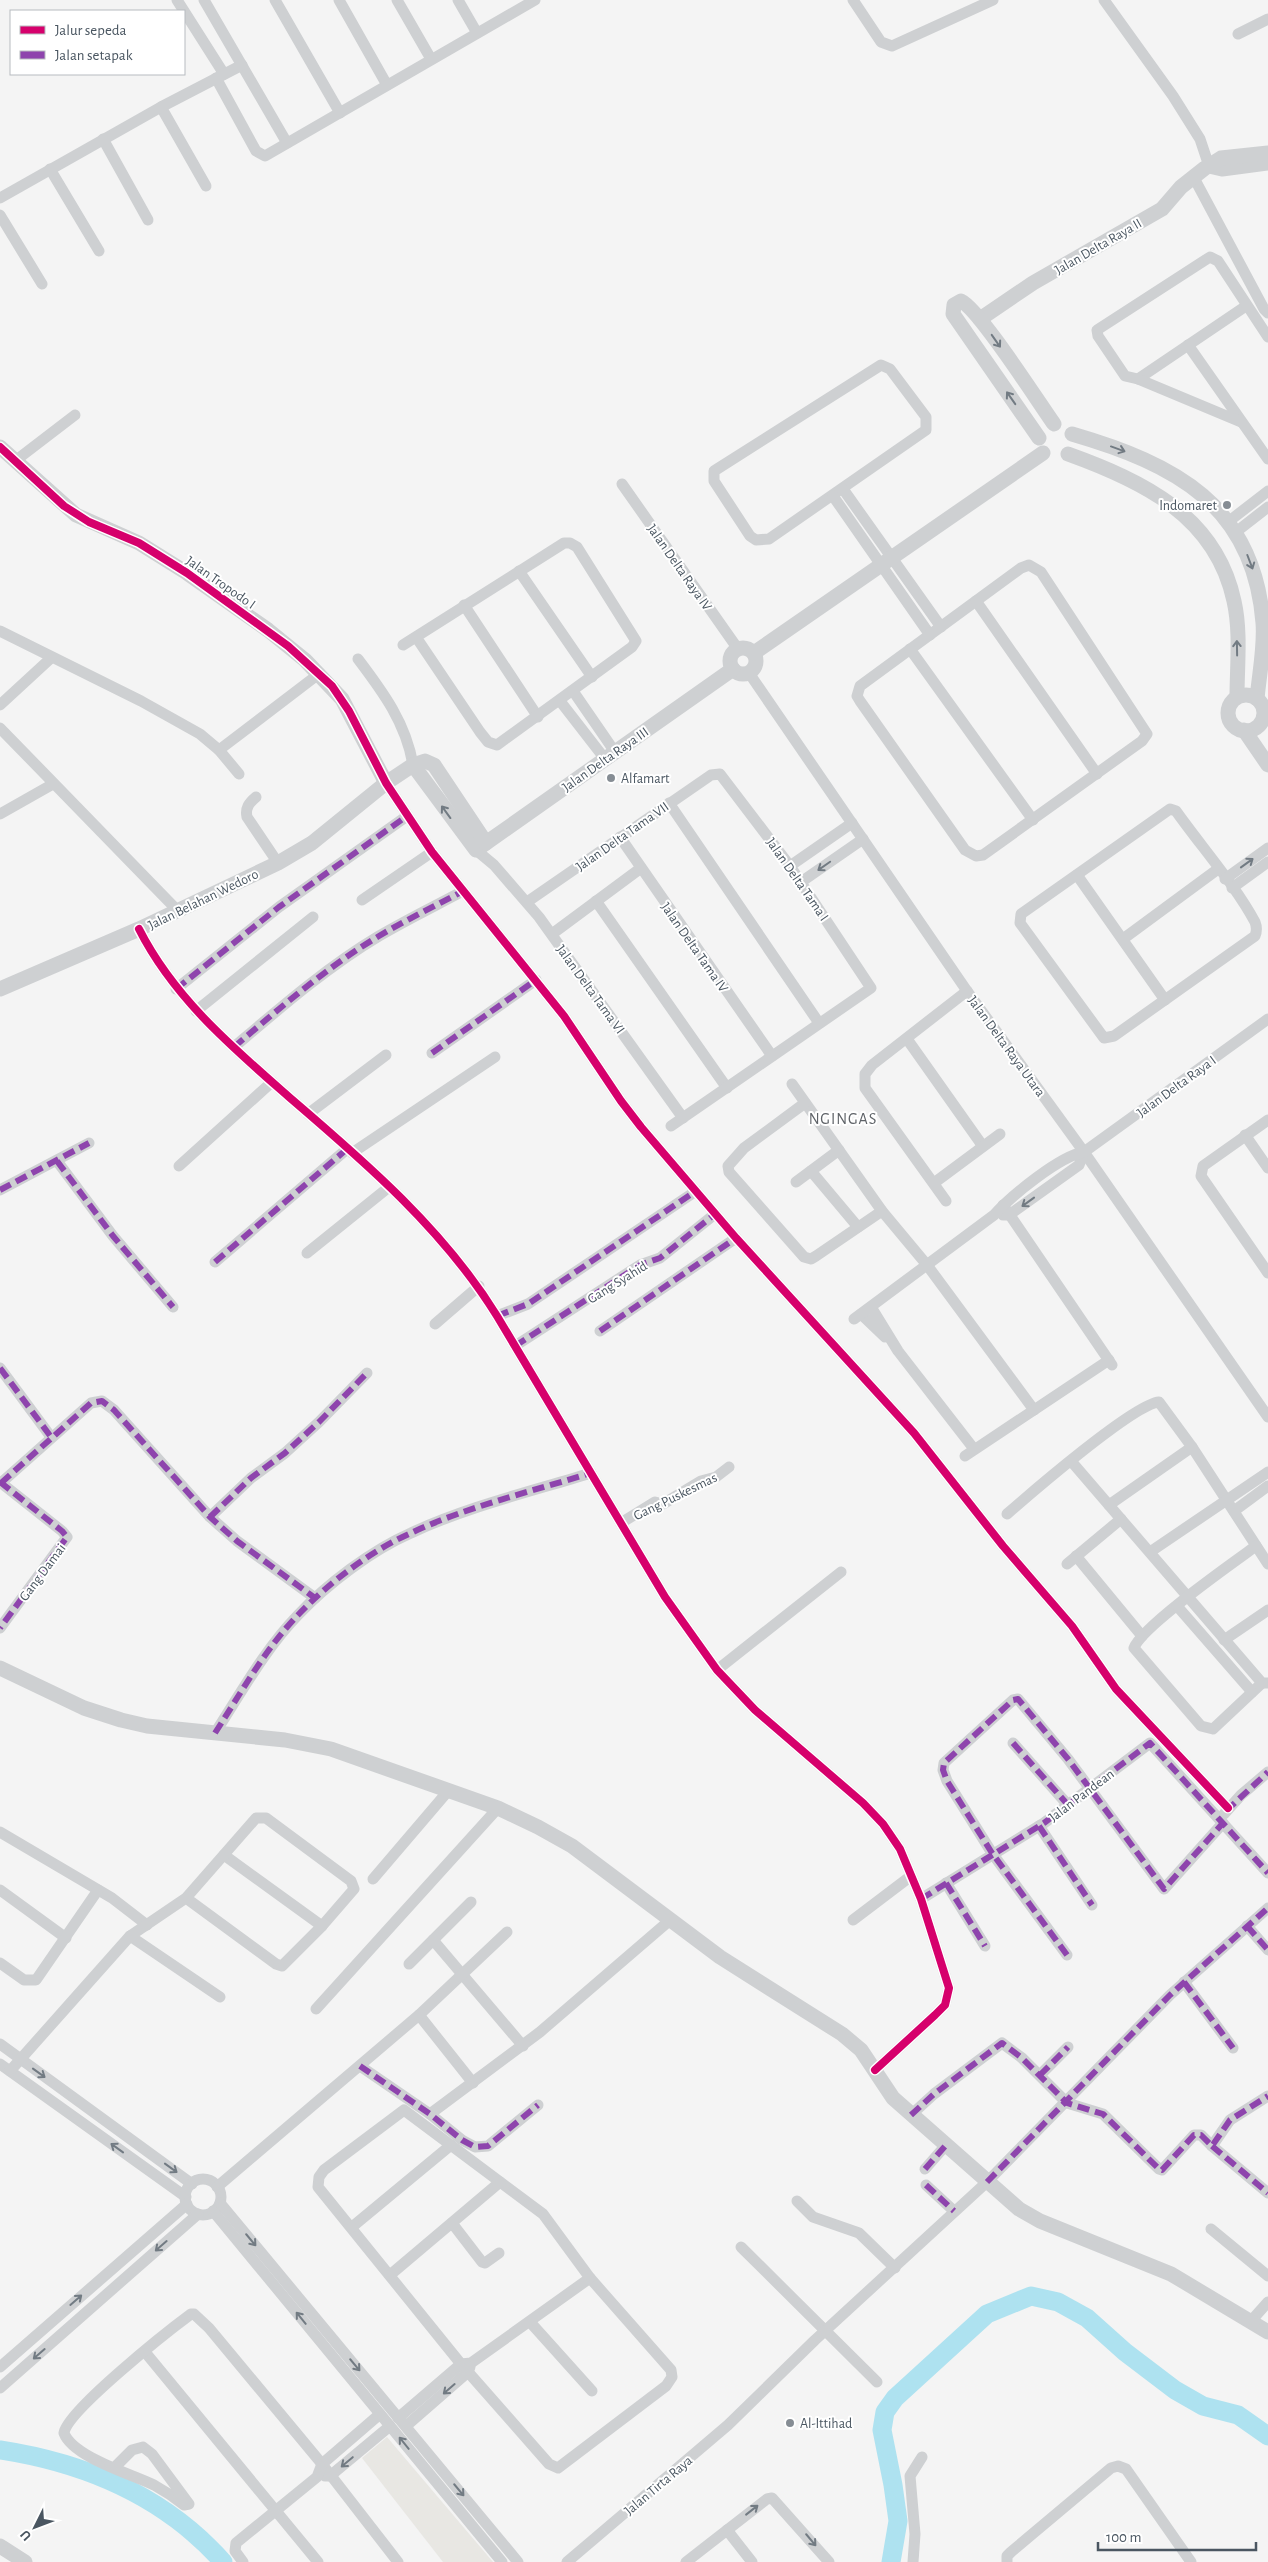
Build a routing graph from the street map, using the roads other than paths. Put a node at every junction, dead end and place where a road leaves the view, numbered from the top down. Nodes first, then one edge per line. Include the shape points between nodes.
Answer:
1 (204, 0) edge
2 (275, 0) edge
3 (339, 0) edge
4 (397, 0) edge
5 (458, 0) edge
6 (536, 0) edge
7 (853, 0) edge
8 (993, 0) edge
9 (1104, 0) edge
10 (523, 3) edge
11 (185, 14) edge
12 (1268, 19) edge
13 (477, 33) junction
14 (1238, 34) dead end
15 (431, 59) junction
16 (242, 65) junction
17 (220, 76) junction
18 (387, 84) junction
19 (161, 107) junction
20 (340, 113) junction
21 (103, 139) junction
22 (288, 143) junction
23 (1268, 152) edge
24 (1268, 163) edge
25 (1209, 166) junction
26 (50, 169) junction
27 (1193, 176) junction
28 (206, 186) dead end
29 (0, 198) edge
30 (0, 215) edge
31 (148, 220) dead end
32 (98, 251) dead end
33 (42, 284) dead end
34 (1246, 306) junction
35 (1268, 313) edge
36 (980, 319) junction
37 (1268, 337) edge
38 (1188, 345) junction
39 (1138, 379) junction
40 (75, 415) dead end
41 (1242, 422) junction
42 (1054, 424) junction
43 (1072, 434) junction
44 (1039, 438) junction
45 (0, 447) edge
46 (1043, 453) junction
47 (1068, 454) junction
48 (1268, 460) edge
49 (15, 461) junction
50 (622, 484) dead end
51 (843, 489) junction
52 (1268, 491) edge
53 (833, 496) junction
54 (1268, 507) edge
55 (1232, 527) junction
56 (887, 562) junction
57 (519, 571) junction
58 (976, 601) junction
59 (464, 605) junction
60 (940, 627) junction
61 (0, 631) edge
62 (930, 635) junction
63 (416, 637) junction
64 (402, 645) dead end
65 (738, 649) junction
66 (910, 649) junction
67 (754, 653) junction
68 (51, 658) junction
69 (358, 659) dead end
70 (733, 669) junction
71 (749, 673) junction
72 (320, 674) junction
73 (592, 677) junction
74 (573, 691) junction
75 (1237, 697) junction
76 (1256, 699) junction
77 (560, 701) junction
78 (0, 705) edge
79 (538, 717) junction
80 (1264, 727) edge
81 (0, 728) edge
82 (1244, 730) junction
83 (219, 750) junction
84 (610, 756) junction
85 (413, 765) junction
86 (1268, 765) edge
87 (239, 774) dead end
88 (720, 774) joint
89 (1097, 774) junction
90 (386, 783) junction
91 (53, 784) junction
92 (256, 797) dead end
93 (669, 803) junction
94 (0, 814) edge
95 (407, 816) junction
96 (1033, 820) junction
97 (852, 823) junction
98 (620, 837) junction
99 (863, 839) junction
100 (481, 846) junction
101 (1268, 848) edge
102 (432, 852) junction
103 (1268, 862) edge
104 (278, 863) junction
105 (790, 866) junction
106 (641, 868) junction
107 (1218, 869) junction
108 (1077, 875) junction
109 (801, 882) junction
110 (1229, 884) junction
111 (463, 891) junction
112 (362, 900) dead end
113 (596, 901) junction
114 (527, 902) junction
115 (178, 911) junction
116 (313, 917) dead end
117 (139, 929) junction
118 (552, 934) junction
119 (1123, 939) junction
120 (536, 980) junction
121 (1, 987) edge
122 (176, 989) junction
123 (967, 991) junction
124 (1165, 1000) junction
125 (196, 1011) junction
126 (1268, 1019) edge
127 (819, 1024) junction
128 (907, 1039) junction
129 (234, 1047) junction
130 (432, 1054) dead end
131 (386, 1055) dead end
132 (772, 1056) junction
133 (495, 1057) dead end
134 (272, 1082) junction
135 (792, 1084) dead end
136 (727, 1088) junction
137 (805, 1103) junction
138 (308, 1114) junction
139 (683, 1118) junction
140 (1268, 1120) edge
141 (671, 1126) dead end
142 (1000, 1134) dead end
143 (1246, 1136) junction
144 (89, 1143) dead end
145 (982, 1145) junction
146 (839, 1150) junction
147 (349, 1151) junction
148 (1084, 1152) junction
149 (57, 1161) junction
150 (179, 1166) dead end
151 (1268, 1168) edge
152 (811, 1172) junction
153 (796, 1182) dead end
154 (934, 1183) junction
155 (389, 1187) junction
156 (0, 1190) edge
157 (696, 1192) junction
158 (946, 1201) dead end
159 (1006, 1210) junction
160 (882, 1211) junction
161 (715, 1214) junction
162 (858, 1227) junction
163 (736, 1238) junction
164 (307, 1253) dead end
165 (216, 1262) dead end
166 (927, 1265) junction
167 (1268, 1273) edge
168 (478, 1286) junction
169 (871, 1306) junction
170 (172, 1308) dead end
171 (497, 1316) junction
172 (435, 1324) dead end
173 (600, 1331) dead end
174 (516, 1346) junction
175 (898, 1351) junction
176 (0, 1368) edge
177 (367, 1373) dead end
178 (1034, 1410) junction
179 (1268, 1417) edge
180 (51, 1437) junction
181 (1192, 1447) junction
182 (1071, 1461) junction
183 (729, 1467) dead end
184 (1268, 1472) edge
185 (591, 1473) junction
186 (0, 1482) edge
187 (1268, 1486) edge
188 (1110, 1505) junction
189 (1230, 1506) junction
190 (1006, 1514) dead end
191 (210, 1517) junction
192 (1121, 1518) junction
193 (621, 1523) junction
194 (1256, 1546) junction
195 (1150, 1552) junction
196 (1076, 1556) junction
197 (1066, 1564) dead end
198 (1268, 1564) edge
199 (841, 1572) dead end
200 (1188, 1596) junction
201 (315, 1598) junction
202 (1177, 1606) junction
203 (1268, 1610) edge
204 (0, 1628) edge
205 (1142, 1636) junction
206 (1224, 1640) junction
207 (0, 1668) edge
208 (717, 1670) junction
209 (1265, 1683) edge
210 (1252, 1692) junction
211 (215, 1732) junction
212 (1013, 1743) dead end
213 (1268, 1772) edge
214 (1090, 1788) junction
215 (449, 1790) junction
216 (1068, 1805) junction
217 (498, 1808) junction
218 (1228, 1808) junction
219 (1224, 1824) junction
220 (1039, 1826) junction
221 (0, 1832) edge
222 (992, 1853) junction
223 (224, 1855) junction
224 (1268, 1873) edge
225 (911, 1876) junction
226 (373, 1879) dead end
227 (946, 1883) junction
228 (0, 1890) edge
229 (98, 1890) junction
230 (186, 1898) junction
231 (921, 1899) junction
232 (471, 1902) dead end
233 (1092, 1905) dead end
234 (1268, 1908) edge
235 (853, 1920) dead end
236 (670, 1921) junction
237 (147, 1924) junction
238 (322, 1926) junction
239 (1247, 1926) junction
240 (507, 1932) dead end
241 (130, 1936) junction
242 (66, 1938) junction
243 (433, 1940) junction
244 (985, 1946) dead end
245 (1268, 1950) edge
246 (1067, 1956) dead end
247 (0, 1963) edge
248 (409, 1964) dead end
249 (463, 1974) junction
250 (1184, 1982) junction
251 (220, 1997) dead end
252 (316, 2009) dead end
253 (420, 2015) junction
254 (0, 2044) edge
255 (523, 2046) junction
256 (1068, 2047) dead end
257 (1233, 2048) dead end
258 (21, 2059) junction
259 (0, 2064) edge
260 (360, 2066) junction
261 (875, 2070) junction
262 (10, 2071) junction
263 (1040, 2075) junction
264 (473, 2083) junction
265 (1268, 2096) edge
266 (1067, 2103) junction
267 (538, 2104) dead end
268 (430, 2114) junction
269 (911, 2115) junction
270 (451, 2145) junction
271 (946, 2145) junction
272 (1212, 2146) junction
273 (925, 2170) dead end
274 (500, 2182) junction
275 (987, 2182) junction
276 (192, 2184) junction
277 (926, 2185) dead end
278 (218, 2187) junction
279 (1268, 2193) edge
280 (186, 2200) junction
281 (797, 2201) dead end
282 (217, 2207) junction
283 (954, 2211) junction
284 (198, 2214) junction
285 (452, 2223) junction
286 (352, 2227) junction
287 (1211, 2229) dead end
288 (741, 2247) dead end
289 (499, 2253) dead end
290 (895, 2268) junction
291 (390, 2275) junction
292 (1268, 2276) edge
293 (590, 2278) junction
294 (1268, 2302) edge
295 (1251, 2321) junction
296 (530, 2322) junction
297 (824, 2331) junction
298 (1268, 2332) edge
299 (145, 2352) junction
300 (467, 2366) junction
301 (0, 2367) edge
302 (876, 2382) dead end
303 (0, 2388) edge
304 (592, 2391) dead end
305 (380, 2414) junction
306 (398, 2423) junction
307 (922, 2457) dead end
308 (322, 2464) junction
309 (114, 2467) junction
310 (330, 2476) junction
311 (317, 2477) junction
312 (276, 2510) junction
313 (727, 2530) junction
314 (0, 2546) edge
315 (25, 2562) edge
316 (243, 2562) edge
317 (318, 2562) edge
318 (398, 2562) edge
319 (502, 2562) edge
320 (518, 2562) edge
321 (567, 2562) edge
322 (686, 2562) edge
323 (752, 2562) edge
324 (829, 2562) edge
325 (914, 2562) edge
326 (1007, 2562) edge
327 (1191, 2562) edge

1 - 16 street
2 - 20 street
3 - 18 street
4 - 15 street
5 - 13 street
6 - 10 street
7 - 8 street via 881,42 892,46
9 - 25 street via 1200,139
10 - 13 street
11 - 17 street
12 - 14 street
13 - 15 street
15 - 18 street
16 - 17 street
16 - 22 street
17 - 19 street
17 - 22 street via 256,151 265,156
18 - 20 street
19 - 21 street
19 - 28 street
20 - 22 street
21 - 26 street
21 - 31 street
23 - 25 street, Jalan Delta Raya II via 1221,158
24 - 25 street via 1222,169
25 - 27 street, Jalan Delta Raya II
26 - 29 street
26 - 32 street
27 - 35 street
27 - 36 street, Jalan Delta Raya II via 1162,209 1033,283
30 - 33 street
34 - 37 street
34 - 38 street
34 - 39 street via 1218,262 1210,257 1098,327 1098,336 1123,374 1127,378
36 -> 42 street
44 -> 36 street via 953,314 952,308 961,301
38 - 39 street
38 - 41 street
39 - 41 street
40 - 49 street
41 - 48 street
42 - 43 street via 1064,426
42 - 44 street via 1044,428
43 - 47 street via 1073,445
43 -> 55 street via 1138,456 1170,472 1207,497
44 - 46 street
45 - 49 street, Jalan Tropodo I
46 - 47 street via 1058,458
46 - 56 street
75 -> 47 street via 1234,602 1217,556 1202,534 1178,508 1142,485
49 - 72 street, Jalan Tropodo I via 76,515 139,543 187,573 268,630
50 - 65 street, Jalan Delta Raya IV
51 - 53 street
51 - 53 street via 928,426 926,417 886,366 877,366 718,467 713,475 750,536 756,540 769,539
51 - 56 street
52 - 55 street
53 - 56 street
54 - 55 street
55 -> 76 street via 1249,558 1259,588 1264,625
56 - 60 street
56 - 62 street
56 - 67 street
57 - 59 street
57 - 73 street
57 - 73 street via 564,543 577,547 636,641
58 - 60 street
58 - 89 street
58 - 89 street via 1021,568 1029,565 1041,572 1147,734
59 - 63 street
59 - 79 street
60 - 62 street
61 - 68 street
62 - 66 street
63 - 64 street
63 - 79 street via 491,744 499,745
65 - 67 street via 747,648
65 - 70 street via 730,660
66 - 96 street
66 - 96 street via 860,686 858,696 965,850 971,855 983,855
67 - 71 street via 757,662
68 - 78 street
68 - 83 street via 160,711 200,734
69 - 85 street via 399,719 410,745
70 - 71 street via 740,674
70 - 84 street, Jalan Delta Raya III
71 - 97 street, Jalan Delta Raya Utara
72 - 83 street
72 - 90 street, Jalan Tropodo I via 346,705
73 - 74 street
74 - 77 street
74 - 84 street
75 - 76 street via 1247,695
75 - 82 street via 1230,704 1228,713 1231,723
76 - 80 street via 1263,712
77 - 79 street
77 - 84 street
80 - 82 street
81 - 91 street
82 - 86 street
83 - 87 street
84 - 100 street, Jalan Delta Raya III
85 - 90 street, Jalan Belahan Wedoro
85 - 100 street via 425,762 434,765
88 - 93 street, Jalan Delta Tama VII via 711,775
88 - 105 street, Jalan Delta Tama I
89 - 96 street
90 - 95 street
90 - 104 street, Jalan Belahan Wedoro via 334,827
91 - 94 street
91 - 115 street
92 - 104 street via 246,811
93 - 98 street, Jalan Delta Tama VII
93 - 127 street
95 - 102 street
95 - 122 street via 279,907
97 - 99 street, Jalan Delta Raya Utara
97 - 105 street
98 - 106 street, Jalan Delta Tama IV
98 - 114 street, Jalan Delta Tama VII
99 -> 109 street
99 - 123 street, Jalan Delta Raya Utara
100 - 114 street, Jalan Delta Tama VI
110 -> 101 street
102 - 111 street
102 - 112 street
103 - 110 street
104 - 115 street, Jalan Belahan Wedoro
105 - 109 street, Jalan Delta Tama I
106 - 113 street
106 - 132 street, Jalan Delta Tama IV
107 - 108 street via 1176,811 1170,809
107 - 110 street
107 - 119 street
108 - 119 street
108 - 124 street via 1024,911 1020,923 1104,1038 1114,1036
109 - 127 street, Jalan Delta Tama I via 871,988
110 - 124 street via 1255,922 1255,936
111 - 120 street
111 - 129 street via 363,946
113 - 118 street
113 - 136 street
114 - 118 street, Jalan Delta Tama VI
115 - 117 street, Jalan Belahan Wedoro
116 - 125 street
117 - 121 street, Jalan Belahan Wedoro
117 - 122 street via 152,956
118 - 139 street, Jalan Delta Tama VI
119 - 124 street
120 - 130 street
120 - 157 street via 573,1028 621,1101
122 - 125 street
123 - 128 street
123 - 148 street, Jalan Delta Raya Utara
125 - 129 street
126 - 148 street, Jalan Delta Raya I
127 - 132 street
128 - 145 street
128 - 154 street via 872,1065 865,1074 864,1084
129 - 134 street
131 - 138 street
132 - 136 street
133 - 147 street
134 - 138 street
134 - 150 street
135 - 137 street
136 - 139 street
137 - 146 street
137 - 162 street via 744,1148 730,1162 727,1170 807,1258 816,1256
138 - 147 street
139 - 141 street
140 - 143 street
142 - 145 street
143 - 151 street
143 - 167 street via 1203,1166 1201,1176
144 - 149 street
145 - 154 street
146 - 152 street
146 - 160 street
147 - 155 street
147 - 165 street
148 - 159 street, Jalan Delta Raya I via 1071,1154
148 - 179 street, Jalan Delta Raya Utara
149 - 156 street
149 - 170 street
152 - 153 street
152 - 162 street
154 - 158 street
155 - 164 street
155 - 168 street
157 - 161 street
157 - 171 street via 528,1304
159 - 166 street, Jalan Delta Raya I via 994,1215
159 - 178 street via 1110,1362
160 - 162 street
160 - 166 street
161 - 163 street
161 - 174 street, Gang Syahid via 660,1258 640,1265
163 - 173 street
163 - 218 street via 914,1433 1003,1546 1072,1626 1116,1689
166 - 169 street, Jalan Delta Raya I
166 - 178 street
168 - 171 street
168 - 172 street
169 - 175 street
169 - 175 street, Jalan Delta Raya I via 858,1317
171 - 174 street
174 - 185 street
175 - 178 street via 970,1452
176 - 180 street
177 - 191 street via 303,1437 251,1478
180 - 186 street
180 - 191 street via 91,1403 105,1403
181 - 182 street via 1164,1406 1157,1402 1123,1422
181 - 188 street
181 - 189 street
182 - 188 street
182 - 190 street
183 - 193 street, Gang Puskesmas via 663,1504 655,1502
184 - 189 street
185 - 193 street
185 - 201 street via 410,1533
186 - 204 street, Gang Damai via 67,1537
187 - 189 street
188 - 192 street
189 - 194 street
189 - 195 street
191 - 201 street via 237,1541
192 - 195 street
192 - 196 street
193 - 208 street via 665,1597
194 - 198 street
194 - 200 street
195 - 200 street
196 - 197 street
196 - 205 street
199 - 208 street
200 - 202 street
200 - 206 street
201 - 211 street via 282,1633
202 - 205 street
202 - 210 street
203 - 206 street
205 - 210 street via 1135,1644 1136,1652 1205,1728 1213,1729
206 - 209 street
207 - 211 street via 71,1703 107,1716 147,1726
208 - 225 street via 755,1710 879,1820 900,1849
209 - 210 street
211 - 215 street via 331,1749
212 - 216 street
213 - 218 street
214 - 216 street, Jalan Pandean
214 - 219 street, Jalan Pandean via 1150,1743
214 - 219 street via 1164,1889
214 - 222 street via 1017,1698 943,1767 947,1781
215 - 217 street
215 - 226 street
216 - 220 street, Jalan Pandean
217 - 236 street via 572,1846
217 - 252 street
218 - 219 street
219 - 224 street
220 - 222 street, Jalan Pandean
220 - 233 street
221 - 229 street
222 - 227 street, Jalan Pandean
222 - 246 street
223 - 230 street
223 - 238 street
223 - 238 street via 255,1820 266,1818 353,1884 351,1894
225 - 231 street
225 - 235 street
227 - 231 street, Jalan Pandean
227 - 244 street
228 - 242 street
229 - 237 street
229 - 242 street
230 - 237 street
230 - 238 street via 282,1966
231 - 261 street via 948,1980 948,1996 936,2015
232 - 243 street
234 - 239 street, Jalan Tirta Raya
236 - 255 street
236 - 261 street via 720,1957 842,2034 866,2055
237 - 241 street
239 - 245 street
239 - 250 street, Jalan Tirta Raya
240 - 249 street
241 - 251 street
241 - 258 street
242 - 247 street via 34,1981 24,1980
243 - 248 street
243 - 249 street
249 - 253 street
249 - 255 street
250 - 257 street
250 - 266 street, Jalan Tirta Raya
253 - 260 street
253 - 264 street
254 - 258 street
255 - 264 street
256 - 263 street
258 - 262 street
258 -> 276 street
259 - 262 street
260 - 268 street
260 - 278 street
261 - 269 street via 886,2089
280 -> 262 street
263 - 266 street
263 - 269 street via 1002,2043
264 - 268 street
265 - 272 street via 1230,2120
266 - 272 street via 1103,2114 1160,2170 1166,2168 1194,2135 1201,2135
266 - 275 street, Jalan Tirta Raya
267 - 268 street via 488,2146 480,2148 462,2140
269 - 271 street
270 - 274 street
270 - 286 street
270 - 286 street via 408,2111 402,2110 324,2170 318,2187
271 - 273 street
271 - 275 street
272 - 279 street
274 - 285 street
274 - 293 street via 543,2214
275 - 283 street, Jalan Tirta Raya
275 - 295 street via 1029,2216 1171,2274
276 - 278 street via 205,2179
276 - 280 street
277 - 283 street
278 - 282 street
280 - 284 street
301 -> 280 street
281 - 290 street via 813,2218 860,2233
282 - 284 street via 206,2214
305 -> 282 street
282 -> 306 street
283 - 290 street, Jalan Tirta Raya
284 -> 303 street
285 - 289 street via 482,2262 486,2263
285 - 291 street
286 - 291 street
287 - 292 street
288 - 297 street
290 - 297 street, Jalan Tirta Raya
291 - 300 street
293 - 296 street
293 - 300 street via 671,2370 672,2377 666,2386 560,2467 555,2468
294 - 295 street
295 - 298 street
296 - 300 street
296 - 304 street
297 - 302 street
297 - 321 street, Jalan Tirta Raya via 728,2425
299 - 308 street via 191,2314 196,2315
299 - 309 street via 85,2404 64,2430 68,2441 76,2448
299 - 312 street
300 - 306 street
305 - 306 street
305 - 308 street
306 -> 310 street
319 -> 306 street
306 -> 320 street
307 - 325 street via 910,2476
308 - 310 street
308 - 311 street
309 - 309 street via 132,2450 142,2447 152,2454 188,2504 184,2505 155,2486
310 - 311 street
310 - 318 street
311 - 312 street
312 - 316 street via 235,2545 235,2551
312 - 317 street
313 - 322 street
313 - 323 street
313 -> 324 street via 772,2498
314 - 315 street
326 - 327 street via 1007,2556 1063,2506 1118,2466 1126,2469

